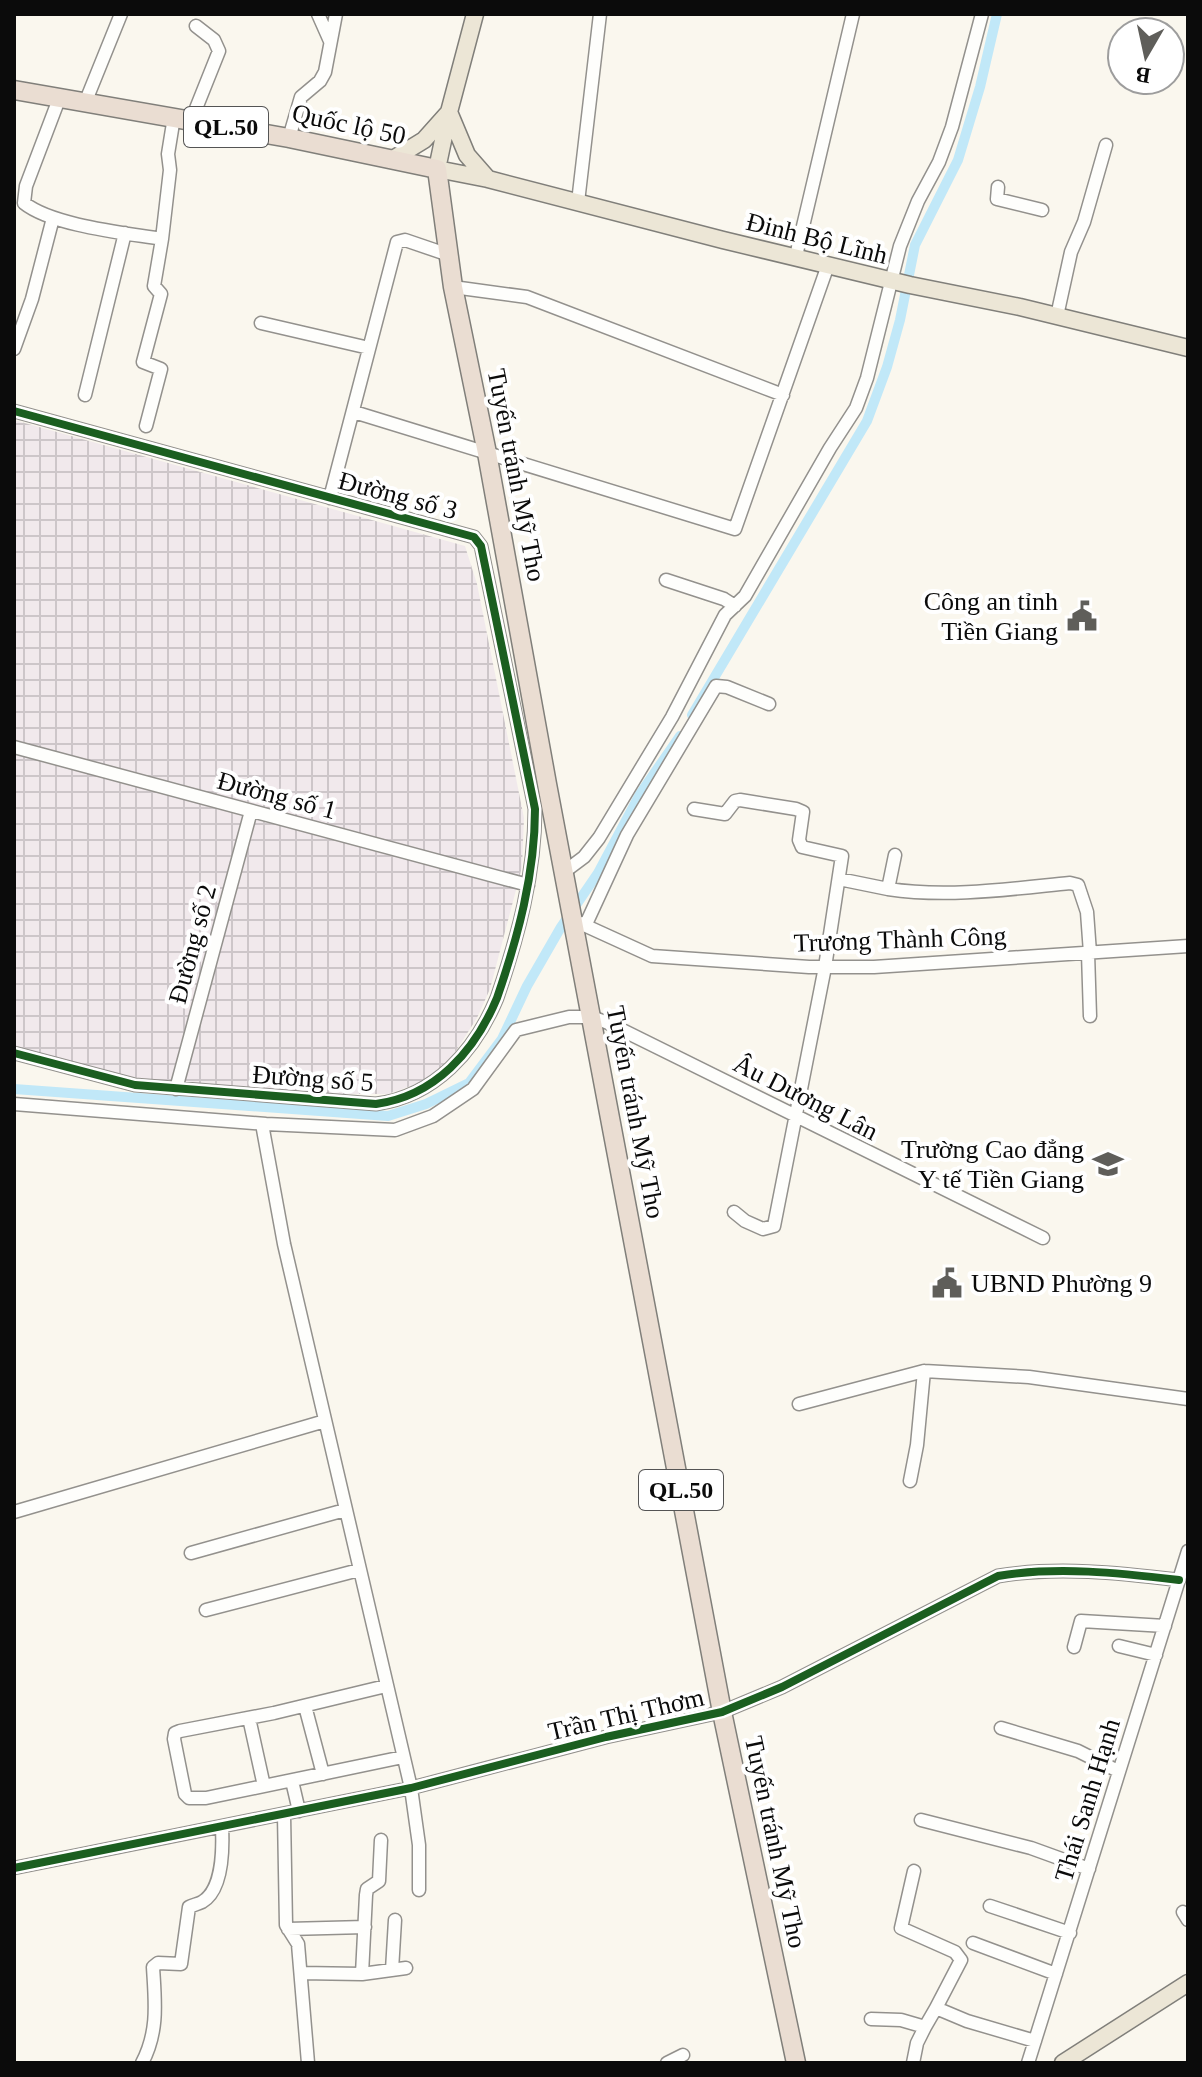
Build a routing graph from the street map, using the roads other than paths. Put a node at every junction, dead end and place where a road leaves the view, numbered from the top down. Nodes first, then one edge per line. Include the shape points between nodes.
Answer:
1 (121, 14) edge
2 (318, 14) edge
3 (336, 14) edge
4 (475, 14) edge
5 (600, 14) edge
6 (853, 14) edge
7 (982, 14) edge
8 (196, 26) dead end
9 (330, 41) junction
10 (14, 90) edge
11 (59, 99) junction
12 (85, 103) junction
13 (449, 112) junction
14 (183, 119) junction
15 (289, 138) junction
16 (1106, 145) dead end
17 (393, 159) junction
18 (437, 169) junction
19 (488, 179) junction
20 (998, 187) dead end
21 (578, 202) junction
22 (1042, 210) dead end
23 (53, 218) junction
24 (125, 233) junction
25 (162, 239) junction
26 (449, 255) junction
27 (796, 256) junction
28 (828, 265) junction
29 (899, 282) junction
30 (453, 287) junction
31 (1057, 316) junction
32 (261, 323) dead end
33 (369, 348) junction
34 (1188, 348) edge
35 (14, 349) edge
36 (85, 395) dead end
37 (783, 395) junction
38 (14, 411) edge
39 (354, 412) junction
40 (146, 426) dead end
41 (487, 453) junction
42 (330, 498) junction
43 (666, 580) dead end
44 (513, 594) junction
45 (492, 597) junction
46 (735, 606) junction
47 (769, 704) dead end
48 (14, 747) edge
49 (539, 785) junction
50 (694, 809) dead end
51 (251, 811) junction
52 (895, 855) dead end
53 (565, 875) junction
54 (839, 879) junction
55 (528, 885) junction
56 (888, 889) junction
57 (577, 920) junction
58 (1188, 946) edge
59 (1089, 953) junction
60 (825, 967) junction
61 (1090, 1016) dead end
62 (592, 1017) junction
63 (14, 1053) edge
64 (176, 1089) junction
65 (14, 1104) edge
66 (797, 1118) junction
67 (262, 1124) junction
68 (734, 1212) dead end
69 (1043, 1238) dead end
70 (924, 1371) junction
71 (1188, 1399) edge
72 (799, 1404) dead end
73 (325, 1421) junction
74 (910, 1481) dead end
75 (345, 1510) junction
76 (14, 1512) edge
77 (1188, 1551) edge
78 (191, 1553) dead end
79 (359, 1570) junction
80 (1179, 1580) junction
81 (206, 1610) dead end
82 (1165, 1626) junction
83 (1119, 1646) dead end
84 (1074, 1647) dead end
85 (1156, 1655) junction
86 (386, 1686) junction
87 (305, 1706) junction
88 (722, 1712) junction
89 (249, 1718) junction
90 (1001, 1728) dead end
91 (405, 1762) junction
92 (1118, 1771) junction
93 (323, 1774) junction
94 (293, 1783) junction
95 (410, 1785) junction
96 (264, 1786) junction
97 (298, 1809) junction
98 (284, 1815) junction
99 (921, 1820) dead end
100 (222, 1827) junction
101 (381, 1840) dead end
102 (14, 1868) edge
103 (1089, 1869) junction
104 (914, 1871) dead end
105 (419, 1890) dead end
106 (990, 1906) dead end
107 (395, 1920) dead end
108 (365, 1927) junction
109 (288, 1929) junction
110 (1070, 1933) junction
111 (973, 1943) dead end
112 (406, 1968) dead end
113 (392, 1970) junction
114 (301, 1973) junction
115 (362, 1974) junction
116 (1056, 1974) junction
117 (1188, 1983) edge
118 (936, 2008) junction
119 (871, 2019) dead end
120 (925, 2027) junction
121 (1035, 2041) junction
122 (683, 2055) dead end
123 (142, 2063) edge
124 (308, 2063) edge
125 (667, 2063) edge
126 (796, 2063) edge
127 (913, 2063) edge
128 (1028, 2063) edge
129 (1063, 2063) edge

1 - 12 street
2 - 9 street
3 - 9 street
4 - 13 main road
5 - 21 street
6 - 27 street
7 - 29 street via 952,127 908,221
8 - 14 street via 219,51
9 - 15 street via 325,72 301,97
10 - 11 highway, Quốc lộ 50 / QL.50
11 - 12 highway, Quốc lộ 50 / QL.50
11 - 23 street via 24,200
12 - 14 highway, Quốc lộ 50 / QL.50
13 - 17 main road via 424,140
13 - 18 main road
13 - 19 main road via 467,155
14 - 15 highway, Quốc lộ 50 / QL.50
14 - 25 street via 168,154
15 - 17 highway, Quốc lộ 50 / QL.50
16 - 31 street via 1071,252
17 - 18 highway, Quốc lộ 50 / QL.50
18 - 19 main road, Đinh Bộ Lĩnh
18 - 26 highway, Tuyến tránh Mỹ Tho / QL.50
19 - 21 main road, Đinh Bộ Lĩnh
20 - 22 street via 997,199
21 - 27 main road, Đinh Bộ Lĩnh
23 - 24 street
23 - 35 street
24 - 25 street
24 - 36 street
25 - 40 street via 154,286 161,294 143,362 161,369
26 - 30 highway, Tuyến tránh Mỹ Tho / QL.50
26 - 33 street via 397,242
27 - 28 main road, Đinh Bộ Lĩnh
28 - 29 main road, Đinh Bộ Lĩnh
28 - 37 street
29 - 31 main road, Đinh Bộ Lĩnh
29 - 46 street via 856,408
30 - 37 street via 527,297
30 - 41 highway, Tuyến tránh Mỹ Tho / QL.50
31 - 34 main road, Đinh Bộ Lĩnh
32 - 33 street
33 - 39 street
37 - 41 street via 735,529
38 - 42 street, Đường số 3
39 - 41 street
39 - 42 street
41 - 44 highway, Tuyến tránh Mỹ Tho / QL.50
42 - 45 street, Đường số 3 via 474,537 481,546
43 - 46 street
44 - 45 street
44 - 49 highway, Tuyến tránh Mỹ Tho / QL.50
45 - 49 street, Đường số 3
46 - 53 street via 725,615 672,717 599,838
47 - 57 street via 716,686
48 - 51 street, Đường số 1
49 - 53 highway, Tuyến tránh Mỹ Tho / QL.50
49 - 55 street, Đường số 3
50 - 54 street via 725,814 740,800 803,812 800,845 842,856
51 - 55 street, Đường số 1
51 - 64 street, Đường số 2
52 - 56 street
53 - 57 highway, Tuyến tránh Mỹ Tho / QL.50
54 - 56 street
54 - 60 street
55 - 64 street, Đường số 5 via 490,1015 465,1054 424,1090 376,1104
56 - 59 street via 931,894 1075,883 1084,900
57 - 60 street, Trương Thành Công via 652,956
57 - 62 highway, Tuyến tránh Mỹ Tho / QL.50
58 - 59 street, Trương Thành Công
59 - 60 street, Trương Thành Công
59 - 61 street
60 - 66 street
62 - 66 street, Âu Dương Lân
62 - 67 street via 516,1030 473,1089 411,1125 380,1131
62 - 88 highway, Tuyến tránh Mỹ Tho / QL.50
63 - 64 street, Đường số 5 via 122,1082
65 - 67 street
66 - 68 street via 774,1226 763,1229
66 - 69 street, Âu Dương Lân
67 - 73 street
70 - 71 street via 1029,1377
70 - 72 street
70 - 74 street
73 - 75 street
73 - 76 street
75 - 78 street
75 - 79 street
77 - 80 street, Thái Sanh Hạnh
79 - 81 street
79 - 86 street
80 - 82 street, Thái Sanh Hạnh
80 - 88 street, Trần Thị Thơm via 1123,1573 998,1576 782,1687
82 - 84 street via 1081,1621
82 - 85 street, Thái Sanh Hạnh
83 - 85 street
85 - 92 street, Thái Sanh Hạnh
86 - 87 street
86 - 91 street
87 - 89 street
87 - 93 street
88 - 95 street, Trần Thị Thơm
88 - 126 highway, Tuyến tránh Mỹ Tho / QL.50
89 - 96 street
89 - 96 street via 175,1733 185,1794 196,1799
90 - 92 street via 1078,1751
91 - 93 street
91 - 95 street
92 - 103 street, Thái Sanh Hạnh
93 - 94 street
94 - 96 street
94 - 97 street
95 - 97 street, Trần Thị Thơm
95 - 105 street
97 - 98 street, Trần Thị Thơm
98 - 100 street, Trần Thị Thơm
98 - 109 street
99 - 103 street
100 - 102 street, Trần Thị Thơm
100 - 123 street via 223,1859 214,1887 202,1902 189,1907 181,1964 153,1967 157,2017
101 - 108 street via 379,1881 367,1889
103 - 110 street, Thái Sanh Hạnh
104 - 118 street via 901,1928 955,1952 961,1960
106 - 110 street
107 - 113 street
108 - 109 street
108 - 115 street
109 - 114 street via 298,1944
110 - 116 street, Thái Sanh Hạnh
111 - 116 street
112 - 113 street
113 - 115 street
114 - 115 street
114 - 124 street
116 - 121 street, Thái Sanh Hạnh
117 - 129 main road
118 - 120 street
118 - 121 street
119 - 120 street
120 - 127 street
121 - 128 street, Thái Sanh Hạnh
122 - 125 street

